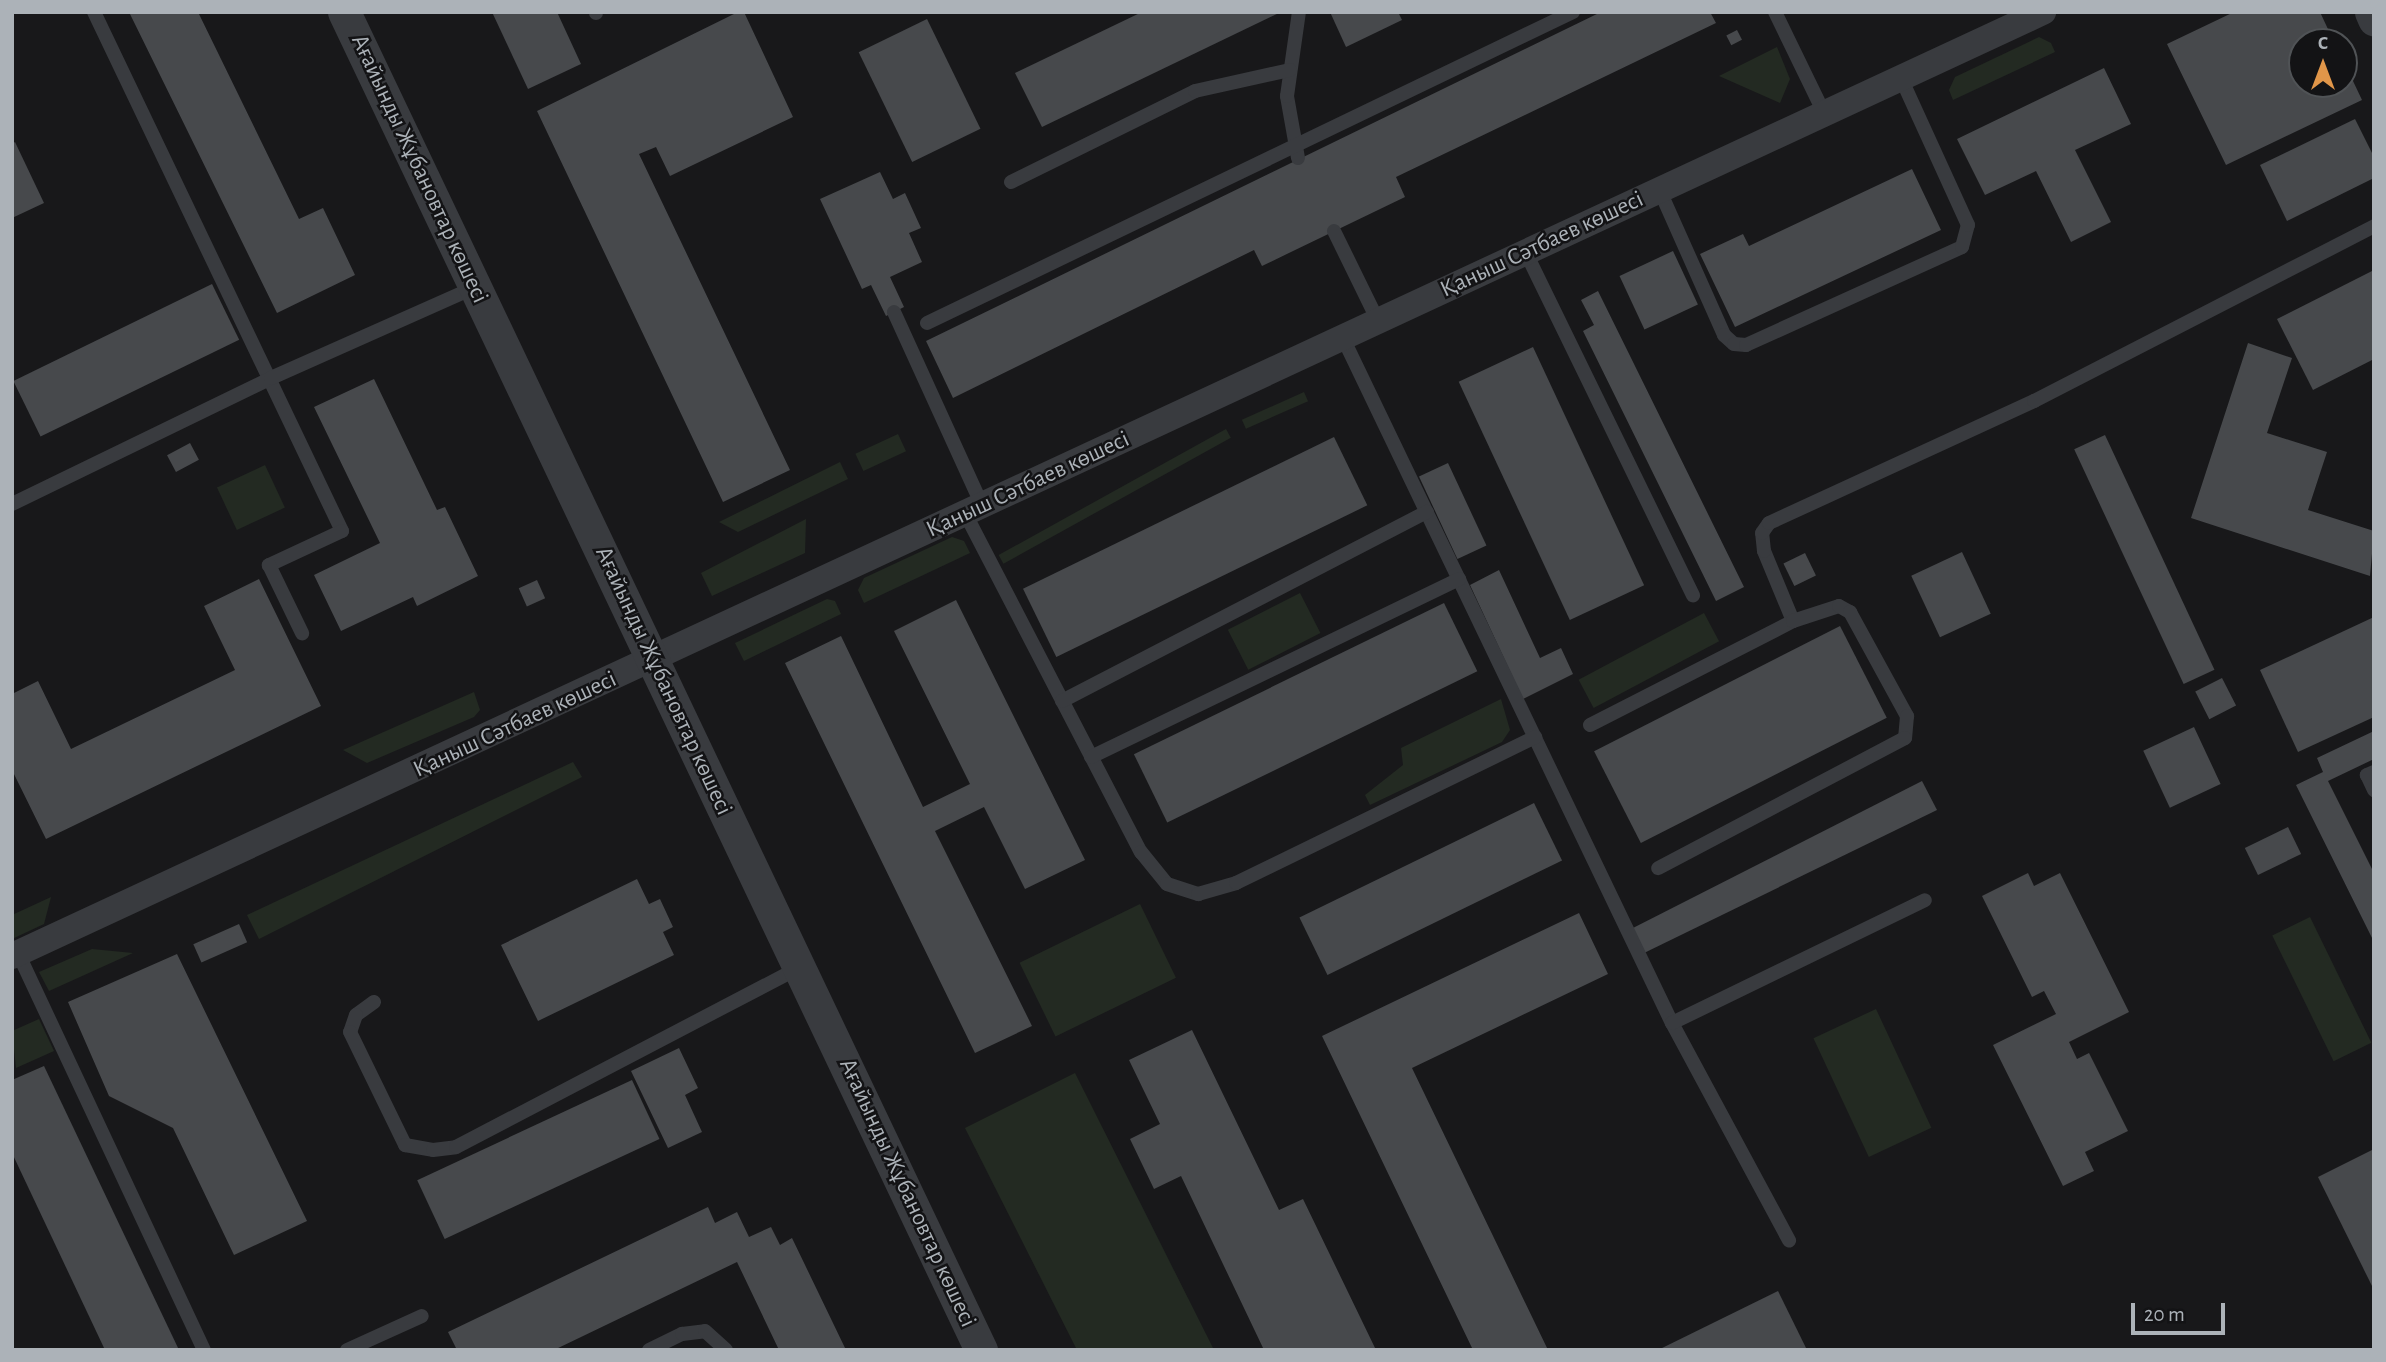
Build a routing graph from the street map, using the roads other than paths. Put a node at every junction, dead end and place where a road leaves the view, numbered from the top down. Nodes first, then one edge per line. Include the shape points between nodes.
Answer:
1 (94, 12) edge
2 (344, 12) edge
3 (1298, 12) edge
4 (1573, 12) edge
5 (1775, 12) edge
6 (2371, 12) edge
7 (2031, 15) edge
8 (2374, 19) edge
9 (1290, 70) junction
10 (1901, 78) junction
11 (1824, 113) junction
12 (1295, 152) junction
13 (1011, 182) dead end
14 (1660, 191) junction
15 (2374, 226) edge
16 (1334, 231) dead end
17 (1526, 253) junction
18 (475, 287) junction
19 (894, 312) dead end
20 (1378, 321) junction
21 (927, 323) dead end
22 (1342, 338) junction
23 (271, 378) junction
24 (12, 504) edge
25 (975, 511) junction
26 (1427, 513) junction
27 (1459, 579) junction
28 (1693, 596) dead end
29 (1794, 621) junction
30 (302, 633) dead end
31 (653, 661) junction
32 (1062, 701) junction
33 (1590, 725) dead end
34 (1535, 737) junction
35 (1091, 757) junction
36 (2374, 772) edge
37 (2374, 790) edge
38 (1658, 868) dead end
39 (1925, 900) dead end
40 (15, 954) edge
41 (799, 968) junction
42 (374, 1002) dead end
43 (1672, 1023) junction
44 (1789, 1241) dead end
45 (422, 1316) dead end
46 (204, 1350) edge
47 (347, 1350) edge
48 (649, 1350) edge
49 (726, 1350) edge
50 (981, 1350) edge

1 - 23 lane
2 - 18 street, Ағайынды Жұбановтар көшесі
3 - 9 lane
4 - 12 lane
5 - 11 lane
6 - 8 street
7 - 10 street, Қаныш Сәтбаев көшесі
9 - 12 lane via 1287,96
9 - 13 lane via 1195,91
10 - 11 street, Қаныш Сәтбаев көшесі
10 - 14 lane via 1968,225 1962,247 1746,345 1734,344 1724,335
11 - 14 street, Қаныш Сәтбаев көшесі
12 - 21 lane
14 - 17 street, Қаныш Сәтбаев көшесі
15 - 29 lane via 2034,401 1769,523 1762,533 1764,551
16 - 20 lane
17 - 20 street, Қаныш Сәтбаев көшесі
17 - 28 lane
18 - 23 lane
18 - 31 street, Ағайынды Жұбановтар көшесі
19 - 25 lane
20 - 22 street, Қаныш Сәтбаев көшесі
22 - 25 street, Қаныш Сәтбаев көшесі
22 - 26 lane
23 - 24 lane
23 - 30 lane via 342,531 269,565
25 - 31 street, Қаныш Сәтбаев көшесі
25 - 32 lane
26 - 27 lane
26 - 32 lane
27 - 34 lane
27 - 35 lane
29 - 33 lane
29 - 38 lane via 1826,606 1850,612 1907,716 1905,738
31 - 40 street, Қаныш Сәтбаев көшесі
31 - 41 street, Ағайынды Жұбановтар көшесі
32 - 35 lane
34 - 35 lane via 1236,883 1198,894 1167,884 1141,852
34 - 43 lane
36 - 37 lane via 2367,775
39 - 43 lane
40 - 46 lane
41 - 42 lane via 456,1147 433,1150 405,1145 350,1032 356,1015
41 - 50 street, Ағайынды Жұбановтар көшесі
43 - 44 lane
45 - 47 lane
48 - 49 lane via 682,1334 705,1331

